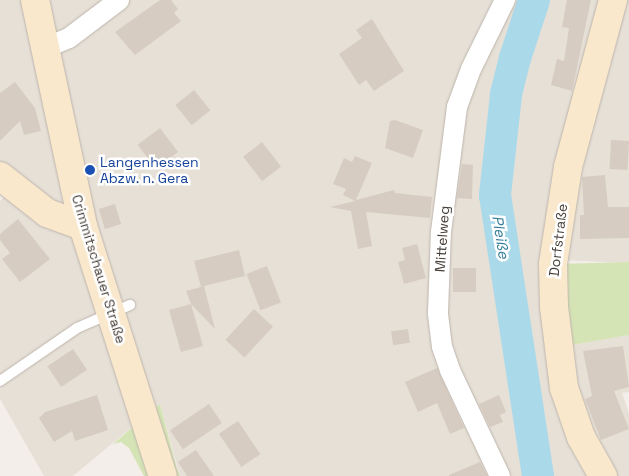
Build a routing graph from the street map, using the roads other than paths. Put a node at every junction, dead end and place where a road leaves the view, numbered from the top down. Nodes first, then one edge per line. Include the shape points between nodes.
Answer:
1 (35, 0) edge
2 (119, 0) edge
3 (506, 0) edge
4 (613, 0) edge
5 (43, 49) junction
6 (0, 176) edge
7 (83, 226) junction
8 (120, 309) junction
9 (0, 381) edge
10 (163, 476) edge
11 (500, 476) edge
12 (603, 476) edge

1 - 5 street, Crimmitschauer Straße
2 - 5 street via 69,38
3 - 11 street, Mittelweg via 471,69 458,107 441,232 438,312 442,347 450,370
4 - 12 street, Dorfstraße via 568,167 553,264 554,307 564,388 581,437
5 - 7 street, Crimmitschauer Straße
6 - 7 street via 47,213
7 - 8 street, Crimmitschauer Straße
8 - 9 lane via 77,328
8 - 10 street, Crimmitschauer Straße

